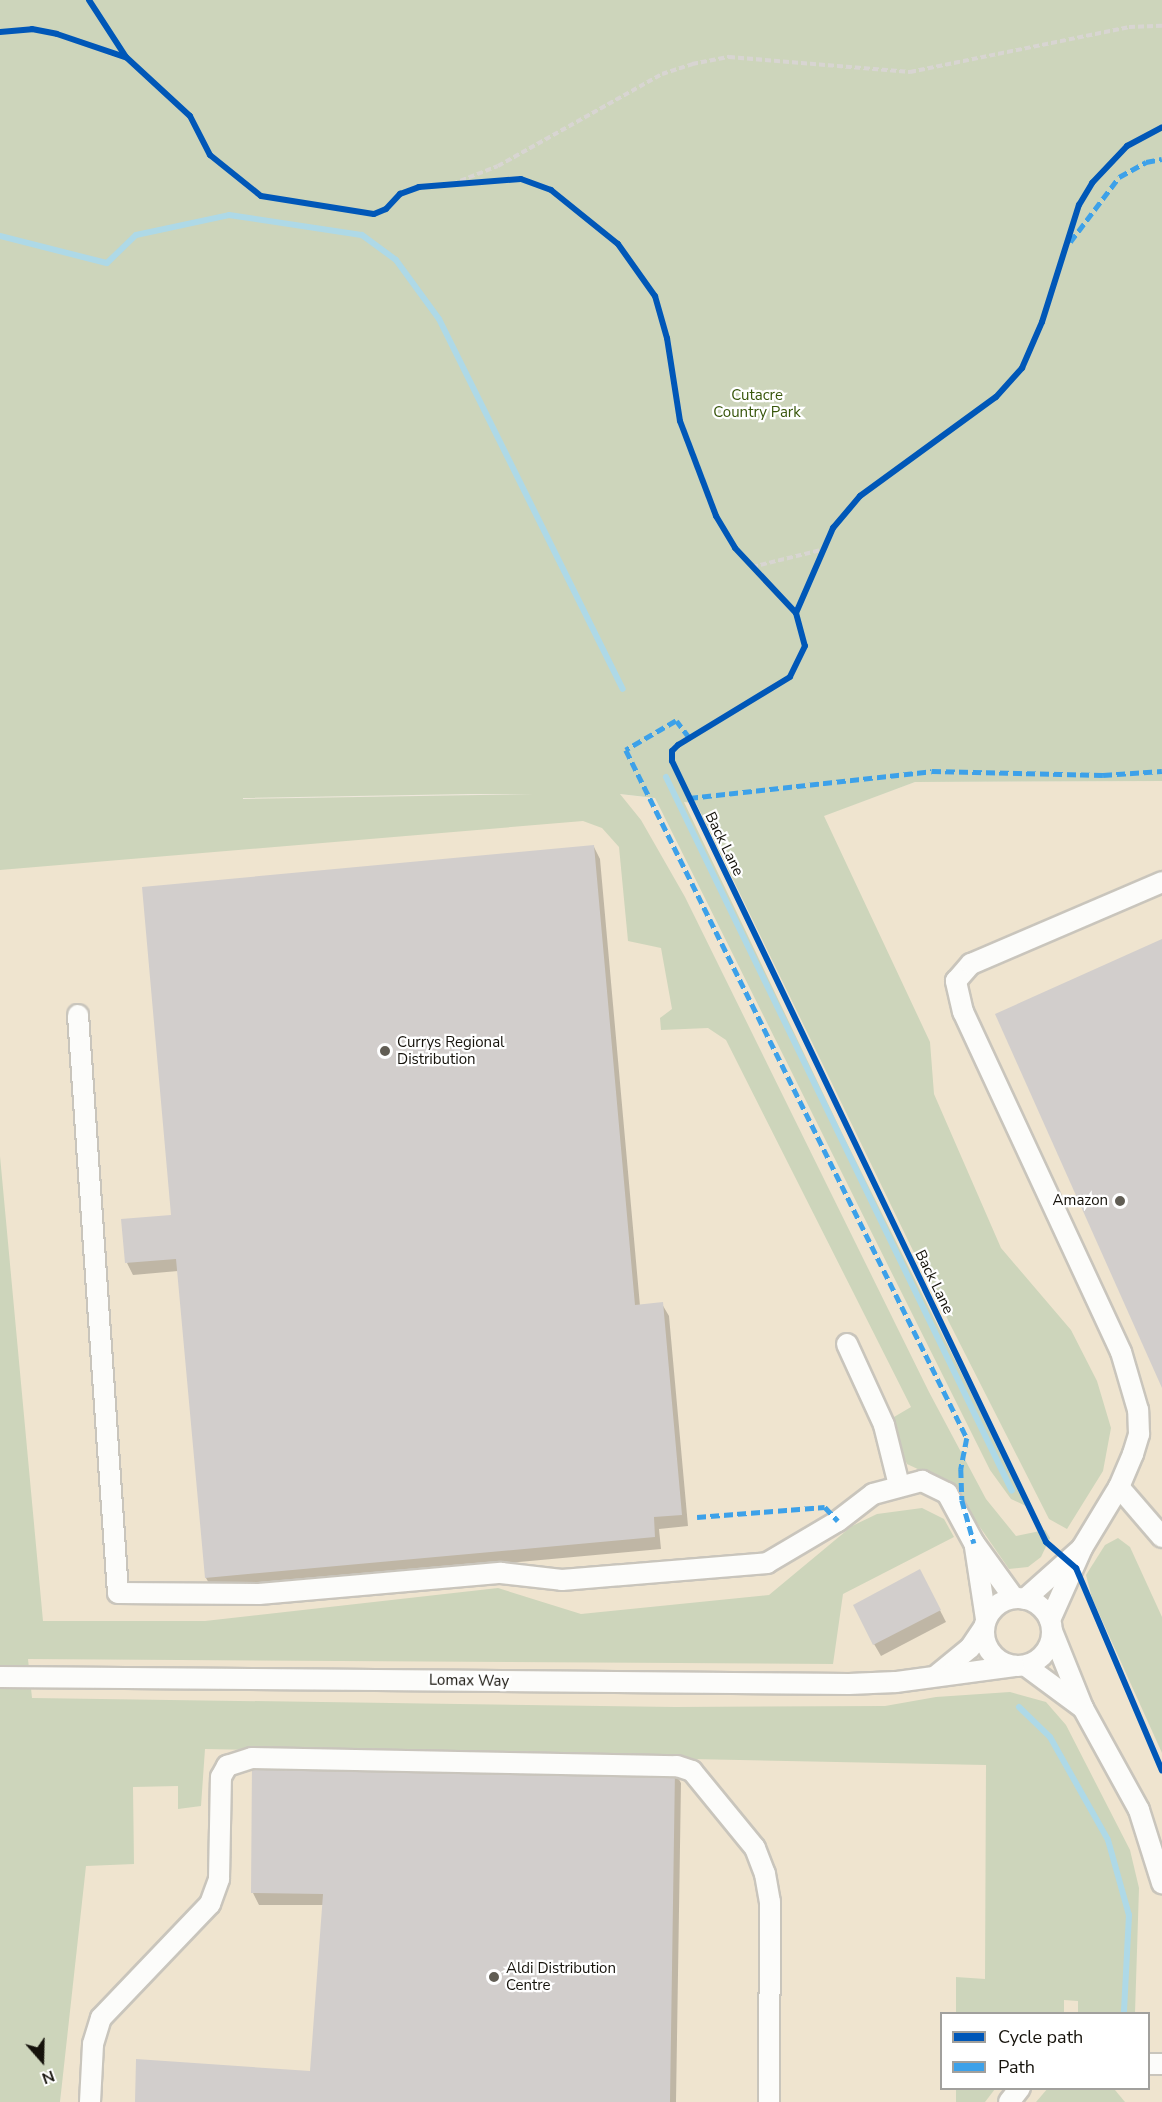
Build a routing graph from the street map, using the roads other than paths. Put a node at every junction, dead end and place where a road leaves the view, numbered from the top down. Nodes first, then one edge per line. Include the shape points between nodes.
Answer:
1 (1162, 882) edge
2 (78, 1015) dead end
3 (847, 1344) dead end
4 (899, 1485) junction
5 (1119, 1487) junction
6 (1162, 1538) edge
7 (974, 1543) junction
8 (1082, 1548) junction
9 (1020, 1598) junction
10 (985, 1623) junction
11 (1051, 1625) junction
12 (1020, 1666) junction
13 (936, 1675) junction
14 (0, 1677) edge
15 (1083, 1708) junction
16 (1162, 1883) edge
17 (1018, 2090) edge
18 (90, 2102) edge
19 (769, 2102) edge
20 (1009, 2102) edge

1 - 5 street via 971,964 956,981 963,1012 1133,1384 1139,1434
2 - 4 street via 117,1593 259,1593 501,1573 562,1580 767,1563 838,1521 873,1494
3 - 4 street via 884,1425
4 - 7 street via 922,1482 947,1493
5 - 6 street
5 - 8 street
7 - 9 street
7 - 10 street
8 - 9 street
8 - 11 street
9 - 10 street via 998,1604
9 - 11 street via 1036,1603
10 - 12 street via 988,1648 1003,1663
10 - 13 street via 970,1648
11 - 12 street via 1045,1653
11 - 15 street
12 - 13 street, Lomax Way
12 - 15 street
13 - 14 street, Lomax Way via 849,1684
15 - 16 street via 1139,1810
17 - 20 street
18 - 19 street via 93,2044 101,2018 210,1904 219,1879 221,1777 227,1766 252,1758 677,1766 692,1771 755,1848 765,1874 770,1902

